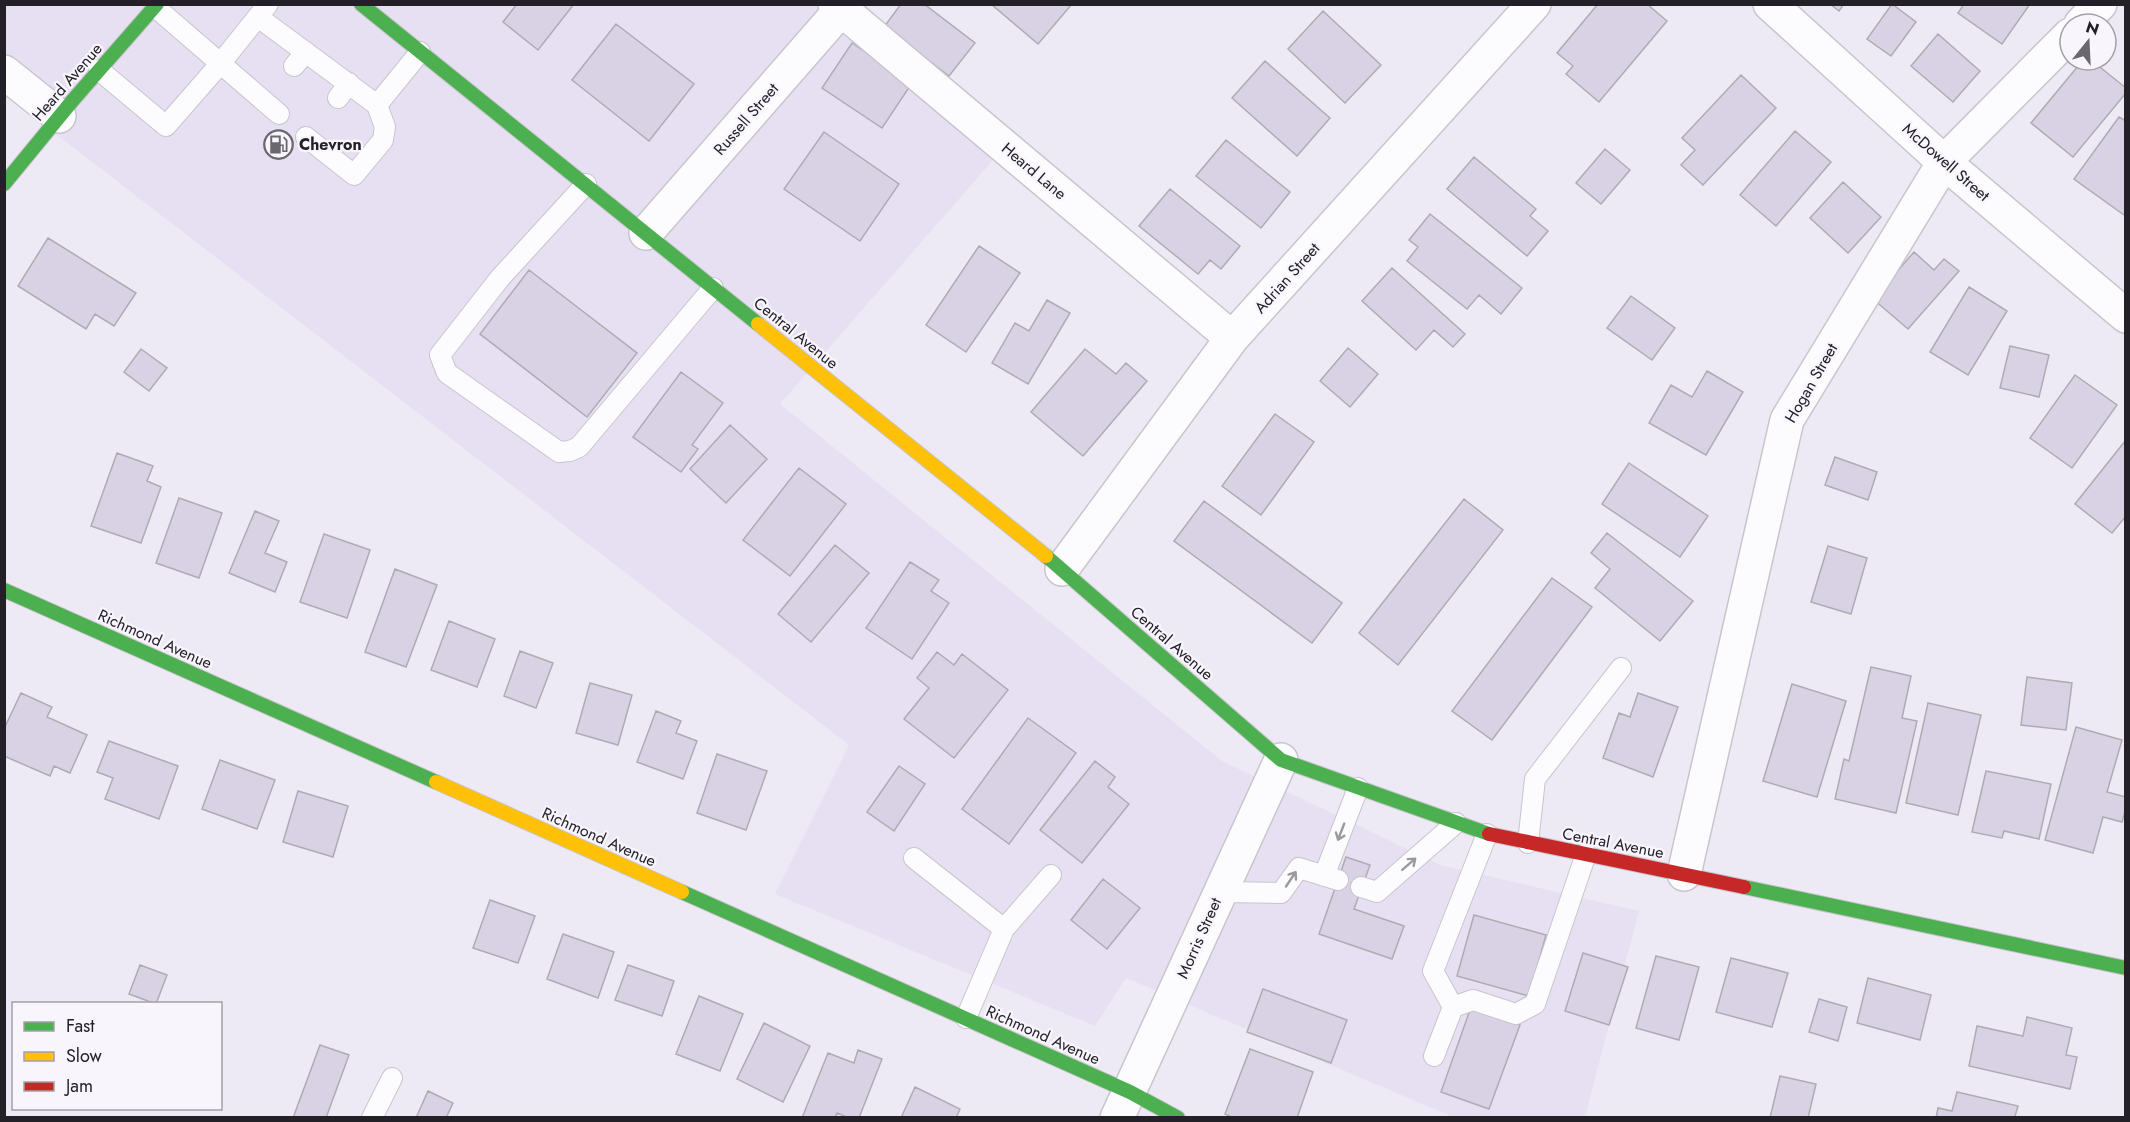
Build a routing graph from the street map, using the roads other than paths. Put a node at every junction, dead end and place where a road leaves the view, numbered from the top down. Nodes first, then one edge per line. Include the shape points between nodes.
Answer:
1 (362, 4) edge
2 (1534, 4) edge
3 (1770, 4) edge
4 (156, 6) edge
5 (841, 6) edge
6 (263, 11) edge
7 (2058, 47) edge
8 (420, 52) junction
9 (220, 64) junction
10 (99, 70) junction
11 (4, 72) edge
12 (271, 104) dead end
13 (377, 105) junction
14 (59, 116) junction
15 (310, 136) dead end
16 (1944, 162) junction
17 (4, 184) edge
18 (586, 184) junction
19 (646, 233) junction
20 (713, 288) junction
21 (2126, 316) edge
22 (1232, 338) junction
23 (1062, 569) junction
24 (4, 590) edge
25 (1621, 668) dead end
26 (1281, 760) junction
27 (1358, 788) junction
28 (1456, 823) junction
29 (1487, 834) junction
30 (1528, 843) junction
31 (1586, 854) junction
32 (914, 858) dead end
33 (1684, 874) junction
34 (1051, 875) dead end
35 (1361, 887) dead end
36 (1219, 892) junction
37 (1004, 929) junction
38 (2126, 968) edge
39 (1453, 1007) junction
40 (966, 1018) junction
41 (1434, 1056) dead end
42 (392, 1078) dead end
43 (1124, 1105) edge
44 (372, 1118) edge
45 (1178, 1118) edge

1 - 8 main road, Central Avenue
2 - 22 street, Adrian Street
3 - 16 street, McDowell Street
4 - 9 lane
4 - 10 main road, Heard Avenue
5 - 19 street, Russell Street
5 - 22 street, Heard Lane
6 - 9 lane
6 - 13 lane via 300,59 343,91
7 - 16 street, Hogan Street
8 - 13 lane
8 - 18 main road, Central Avenue
9 - 10 lane via 166,126
9 - 12 lane
10 - 14 main road, Heard Avenue
11 - 14 street
13 - 15 lane via 385,127 383,140 354,175
14 - 17 main road, Heard Avenue
16 - 21 street, McDowell Street
16 - 33 street, Hogan Street via 1788,420
18 - 19 main road, Central Avenue
18 - 20 lane via 500,279 440,355 447,373 559,452 570,451 579,447
19 - 20 main road, Central Avenue
20 - 23 main road, Central Avenue
22 - 23 street, Adrian Street
23 - 26 main road, Central Avenue
24 - 40 main road, Richmond Avenue
25 - 30 lane via 1535,779
26 - 27 main road, Central Avenue
26 - 36 street, Morris Street
27 - 28 main road, Central Avenue
27 - 36 lane via 1331,878 1299,868 1281,893
28 - 29 main road, Central Avenue
35 -> 28 lane via 1377,892
29 - 30 main road, Central Avenue
29 - 39 lane via 1433,971
30 - 31 main road, Central Avenue
31 - 33 main road, Central Avenue
31 - 39 lane via 1535,1004 1516,1014 1473,1000
32 - 37 lane
33 - 38 main road, Central Avenue
34 - 37 lane
36 - 43 street, Morris Street
37 - 40 lane
39 - 41 lane
40 - 43 main road, Richmond Avenue
42 - 44 lane
43 - 45 main road, Richmond Avenue

